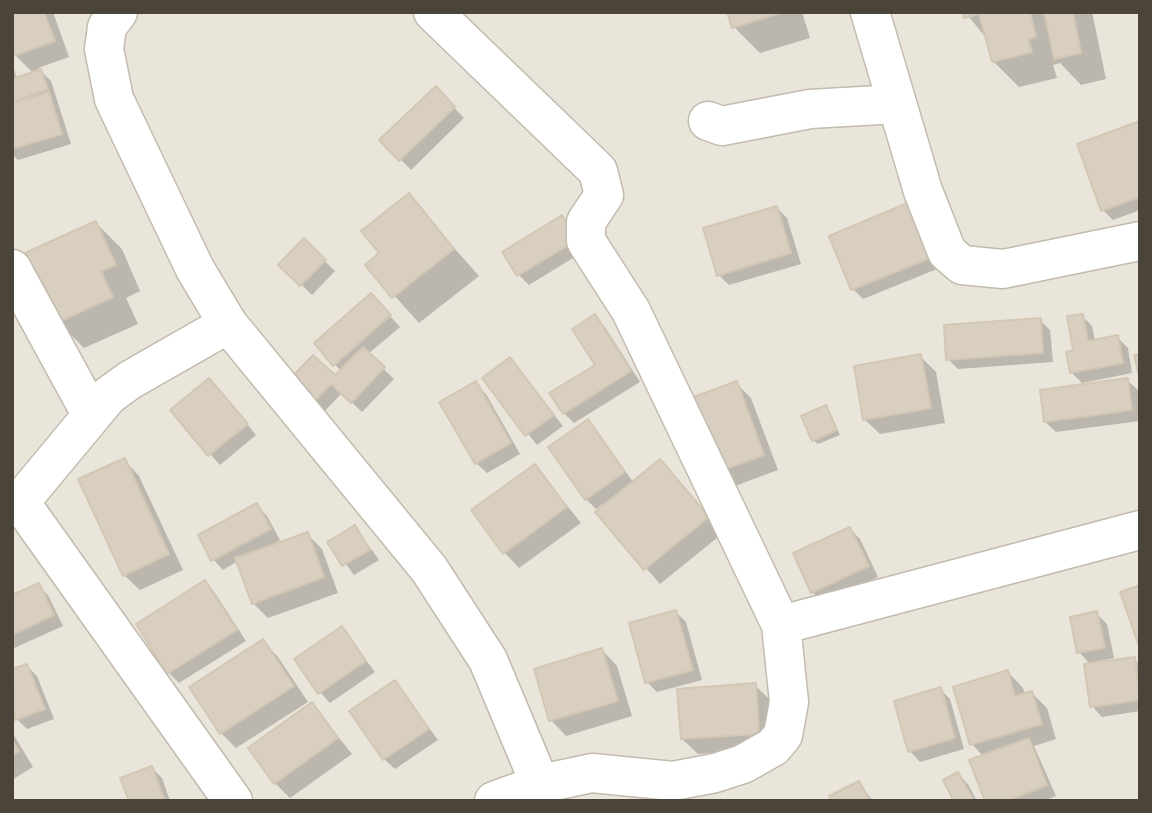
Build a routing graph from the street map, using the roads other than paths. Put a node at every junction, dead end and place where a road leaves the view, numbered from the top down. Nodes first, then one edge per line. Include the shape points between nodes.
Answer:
1 (118, 12) edge
2 (433, 12) edge
3 (870, 12) edge
4 (897, 104) junction
5 (708, 121) dead end
6 (1140, 241) edge
7 (12, 269) edge
8 (228, 324) junction
9 (90, 414) junction
10 (16, 504) edge
11 (1140, 530) edge
12 (781, 625) junction
13 (540, 784) junction
14 (677, 791) edge
15 (233, 801) edge
16 (494, 801) edge

1 - 8 street via 107,27 104,48 114,99 195,269
2 - 12 street via 598,171 604,195 586,222 586,241 631,311
3 - 4 street
4 - 5 street via 810,109 722,126
4 - 6 street via 947,252 962,265 1003,269
7 - 9 street
8 - 9 street via 130,380
8 - 13 street via 429,569 488,660
9 - 10 street
10 - 15 street
11 - 12 street
12 - 14 street via 789,702 783,735 773,747 743,764
13 - 14 street via 592,774
13 - 16 street

